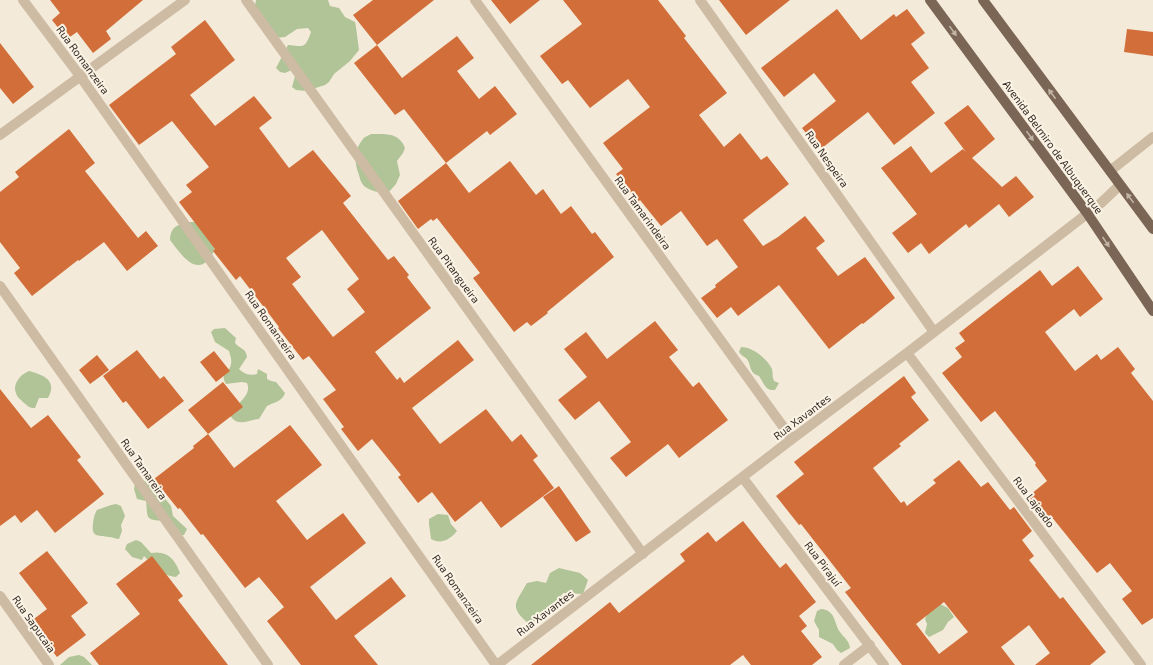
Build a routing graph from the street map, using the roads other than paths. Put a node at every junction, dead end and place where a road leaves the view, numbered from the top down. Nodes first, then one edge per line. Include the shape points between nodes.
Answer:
1 (23, 0) edge
2 (185, 0) edge
3 (246, 0) edge
4 (476, 0) edge
5 (700, 0) edge
6 (930, 0) edge
7 (983, 0) edge
8 (80, 76) junction
9 (0, 135) edge
10 (1153, 138) edge
11 (1110, 171) junction
12 (1120, 185) junction
13 (1087, 214) junction
14 (1153, 229) edge
15 (0, 286) edge
16 (1153, 311) edge
17 (934, 332) junction
18 (907, 353) junction
19 (792, 439) junction
20 (743, 478) junction
21 (643, 554) junction
22 (0, 596) edge
23 (870, 645) junction
24 (49, 665) edge
25 (268, 665) edge
26 (497, 665) edge
27 (844, 665) edge
28 (884, 665) edge
29 (1141, 665) edge

1 - 8 street, Rua Romanzeira
2 - 8 street
3 - 21 street, Rua Pitangueira
4 - 19 street, Rua Tamarindeira
5 - 17 street, Rua Nespeira
6 -> 13 main road, Avenida Belmiro de Albuquerque
11 -> 7 main road
8 - 9 street
8 - 26 street, Rua Romanzeira
10 - 11 street
11 - 12 main road
12 - 13 street, Rua Xavantes
14 -> 12 main road
13 -> 16 main road, Avenida Belmiro de Albuquerque
13 - 17 street, Rua Xavantes
15 - 25 street, Rua Tamareira
17 - 18 street, Rua Xavantes
18 - 19 street, Rua Xavantes
18 - 29 street, Rua Lajeado
19 - 20 street, Rua Xavantes
20 - 21 street, Rua Xavantes
20 - 23 street, Rua Pirajuí
21 - 26 street, Rua Xavantes
22 - 24 street, Rua Sapucaia
23 - 27 street
23 - 28 street, Rua Pirajuí

